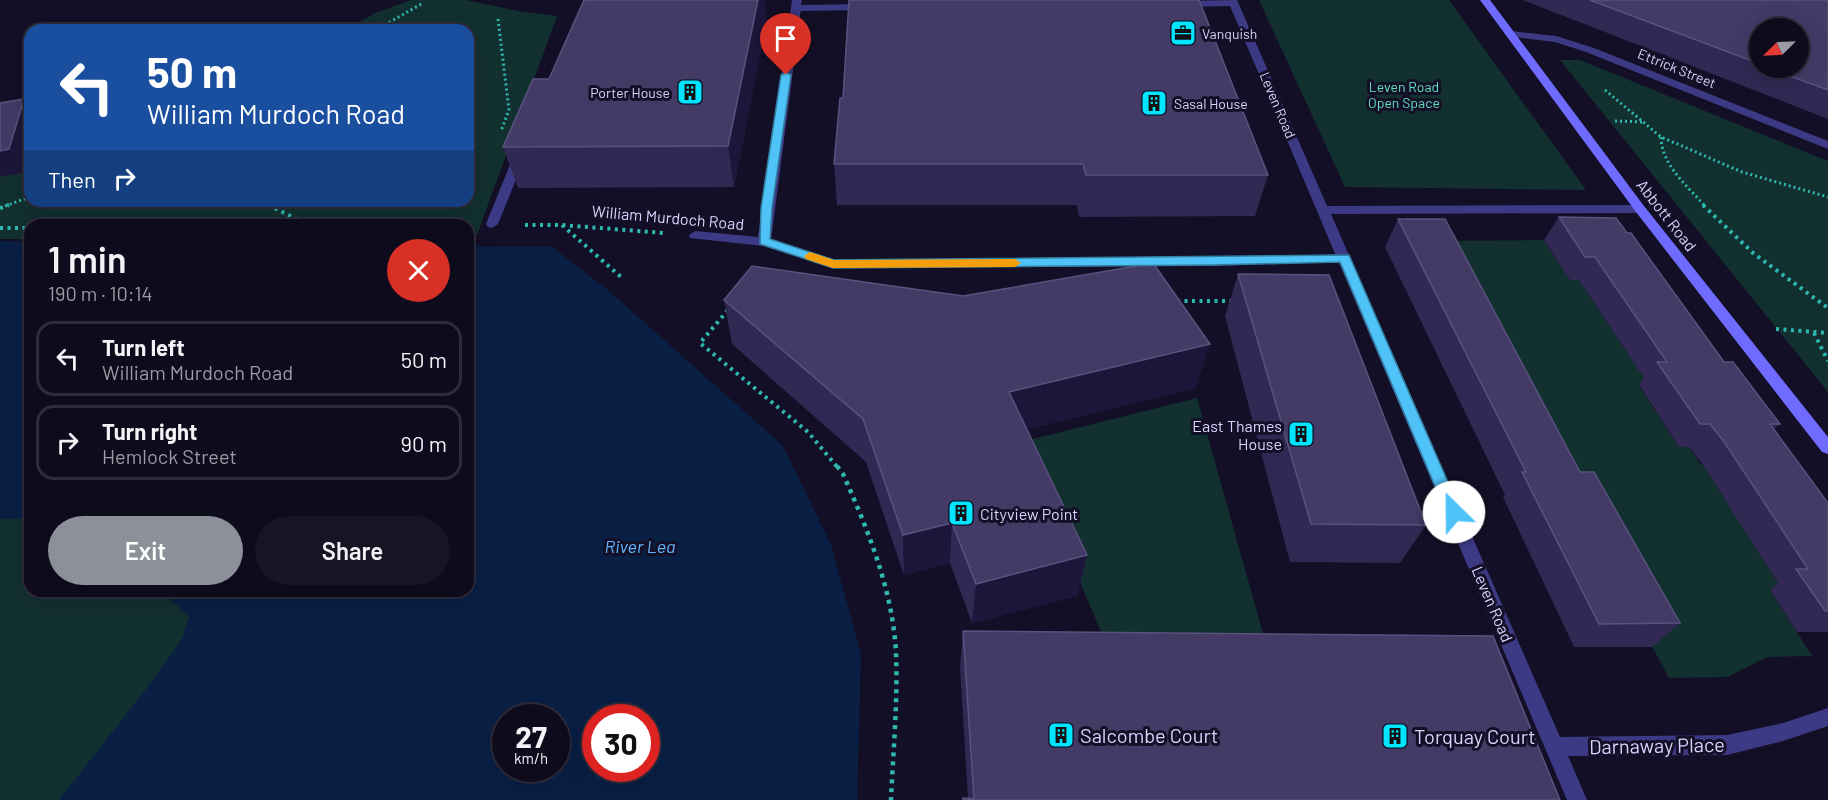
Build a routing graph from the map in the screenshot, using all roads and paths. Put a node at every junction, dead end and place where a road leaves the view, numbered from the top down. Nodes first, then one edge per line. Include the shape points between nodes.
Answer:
1 (1485, 0) edge
2 (1233, 2) edge
3 (423, 3) dead end
4 (797, 4) edge
5 (1174, 4) edge
6 (879, 7) edge
7 (498, 19) dead end
8 (386, 24) edge
9 (1511, 34) junction
10 (1600, 87) dead end
11 (1661, 137) junction
12 (498, 141) dead end
13 (1828, 145) edge
14 (523, 148) edge
15 (1828, 197) edge
16 (24, 199) edge
17 (273, 207) edge
18 (0, 208) edge
19 (1641, 209) junction
20 (1323, 210) junction
21 (297, 219) edge
22 (492, 225) dead end
23 (561, 225) joint
24 (0, 228) edge
25 (24, 228) edge
26 (695, 235) joint
27 (764, 242) junction
28 (1345, 258) junction
29 (621, 277) dead end
30 (1174, 301) edge
31 (1233, 301) dead end
32 (730, 307) edge
33 (1828, 308) edge
34 (1733, 325) junction
35 (1814, 332) junction
36 (1828, 333) edge
37 (1828, 362) edge
38 (1828, 448) edge
39 (1828, 717) edge
40 (1554, 747) junction
41 (891, 800) edge
42 (1577, 800) edge

1 - 9 main road, Abbott Road
2 - 5 street
2 - 20 street, Leven Road
3 - 8 path
4 - 6 street
4 - 27 street
7 - 12 path via 509,110
9 - 13 street, Ettrick Street via 1556,39 1590,50
9 - 19 main road, Abbott Road
10 - 11 path
11 - 15 path via 1742,172
11 - 33 path via 1661,150 1709,211 1753,253
14 - 22 street
16 - 18 path
17 - 21 path
19 - 20 street
19 - 34 main road, Abbott Road
20 - 28 street, Leven Road
23 - 26 path, William Murdoch Road
23 - 29 path
24 - 25 path
26 - 27 street, William Murdoch Road
27 - 28 street, William Murdoch Road via 833,264
28 - 40 street, Leven Road
30 - 31 path
32 - 41 path via 700,343 808,432 843,474 869,533 890,612 896,653
34 - 35 path
34 - 38 main road, Abbott Road
35 - 36 path
35 - 37 path
39 - 40 street, Darnaway Place via 1727,745
40 - 42 street, Leven Road

